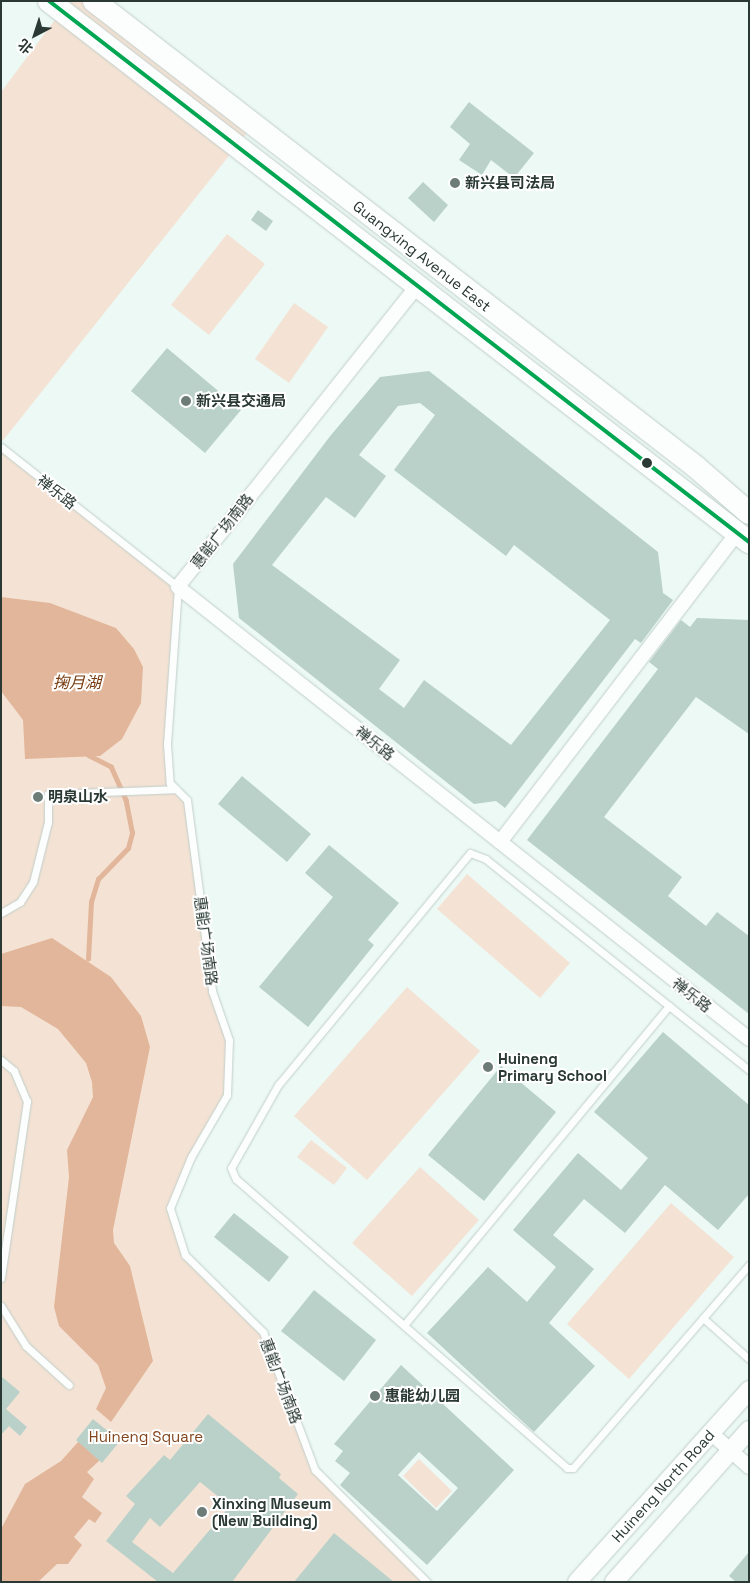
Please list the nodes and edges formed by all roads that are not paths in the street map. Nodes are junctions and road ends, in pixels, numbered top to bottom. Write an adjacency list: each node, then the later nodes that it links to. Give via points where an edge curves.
1 (49, 1): 3 (highway, Guangxing Avenue East)
2 (94, 1): 5 (highway, Guangxing Avenue East, via 688,461)
3 (417, 286): 6 (highway, Guangxing Avenue East); 7 (street, 惠能广场南路)
4 (1, 447): 7 (lane, 禅乐路)
5 (749, 513)
6 (743, 537): 9 (street)
7 (178, 587): 8 (lane, 惠能广场南路, via 167,744 170,783); 9 (street, 禅乐路)
8 (176, 789): 10 (lane, via 48,794 48,822 33,882 20,902); 27 (lane, 惠能广场南路, via 187,800 212,991 229,1040 226,1095 191,1157 170,1208 185,1255 263,1332 315,1470)
9 (500, 842): 12 (street, 禅乐路)
10 (1, 913)
11 (669, 1006): 14 (lane); 19 (lane); 19 (lane, via 486,859 470,853 278,1085 231,1168 236,1179)
12 (749, 1039)
13 (1, 1060): 16 (lane, via 14,1071 27,1100)
14 (749, 1070)
15 (749, 1265): 18 (lane)
16 (1, 1278)
17 (1, 1306): 21 (lane, via 26,1346)
18 (703, 1318): 19 (lane, via 573,1468 567,1468); 20 (lane)
19 (404, 1325)
20 (749, 1359)
21 (69, 1386)
22 (749, 1390): 24 (street, Huineng North Road)
23 (749, 1430): 25 (street, Huineng North Road)
24 (711, 1432): 25 (street); 28 (street, Huineng North Road)
25 (731, 1450): 26 (street); 29 (street, Huineng North Road)
26 (749, 1467)
27 (427, 1582)
28 (577, 1582)
29 (614, 1582)

